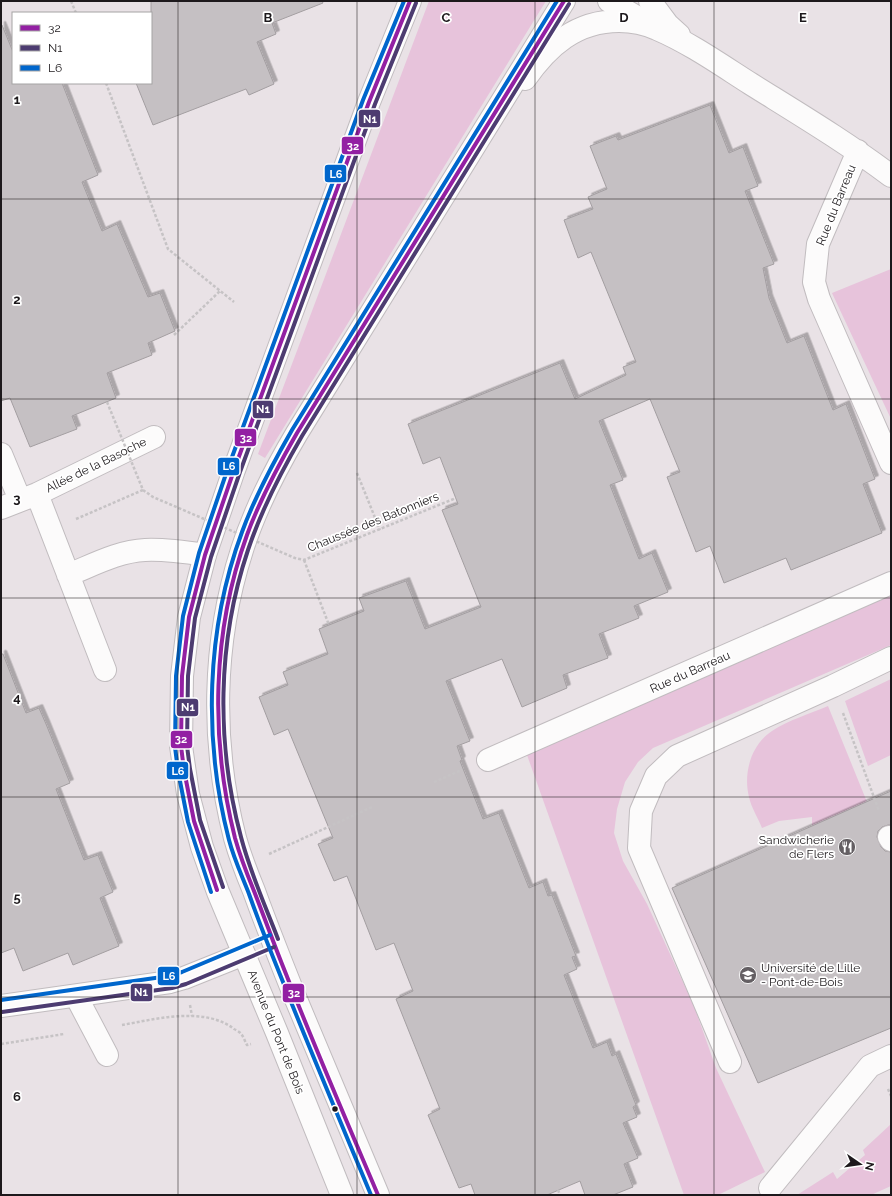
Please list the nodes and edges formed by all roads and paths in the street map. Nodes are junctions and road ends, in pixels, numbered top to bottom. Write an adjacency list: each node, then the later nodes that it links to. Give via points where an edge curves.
1 (71, 1): 6 (path)
2 (410, 1): 26 (main road, Avenue du Pont de Bois, via 369,102)
3 (564, 1): 12 (main road)
4 (609, 1): 7 (main road, Rue du Barreau)
5 (650, 1): 8 (main road, Rue du Barreau, via 668,26)
6 (76, 12)
7 (656, 28): 8 (main road, Rue du Barreau); 12 (main road, Rue du Barreau, via 635,22 601,23 572,33 554,45 537,62)
8 (693, 48): 10 (main road, Rue du Barreau)
9 (106, 84): 13 (path, via 168,248)
10 (858, 151): 11 (main road); 19 (main road, Rue du Barreau, via 818,244 814,282 819,299)
11 (891, 176)
12 (441, 200): 38 (main road, via 277,467 242,549 227,609 219,681 220,755 224,787 235,838)
13 (220, 290): 14 (path); 15 (path)
14 (234, 302)
15 (174, 335)
16 (107, 402): 21 (path, bridge)
17 (154, 437): 23 (main road, Allée de la Basoche)
18 (1, 454): 23 (main road)
19 (891, 463)
20 (357, 473): 25 (path)
21 (144, 490): 24 (path); 27 (path, Chaussée des Batonniers, bridge, via 153,497)
22 (456, 498): 25 (path, Chaussée des Batonniers, bridge)
23 (19, 501): 28 (main road, Allée de la Basoche)
24 (86, 515)
25 (380, 530): 27 (path, Chaussée des Batonniers, bridge)
26 (205, 555): 28 (main road, via 144,550 115,556); 39 (main road, Avenue du Pont de Bois, via 189,616 184,647 181,746 188,794 202,847)
27 (304, 560): 30 (path)
28 (68, 575): 32 (main road, Allée de la Basoche)
29 (891, 583): 34 (main road, Rue du Barreau)
30 (329, 625)
31 (891, 658): 33 (main road)
32 (105, 670)
33 (833, 686): 36 (path); 48 (main road, via 677,756 656,776 641,811 639,848)
34 (488, 760)
35 (372, 807): 37 (path)
36 (890, 838)
37 (267, 856)
38 (272, 941): 39 (main road); 52 (main road)
39 (244, 954): 40 (main road, via 170,982); 51 (main road, Avenue du Pont de Bois)
40 (76, 996): 42 (main road); 46 (main road)
41 (190, 1003): 43 (path)
42 (1, 1006)
43 (192, 1016): 44 (path); 45 (path, via 216,1019 229,1025 242,1034 247,1045)
44 (169, 1018)
45 (257, 1042)
46 (107, 1055)
47 (891, 1056): 50 (main road, via 870,1066)
48 (730, 1062)
49 (558, 1190): 53 (path)
50 (762, 1192)
51 (342, 1195)
52 (378, 1195)
53 (560, 1195)

